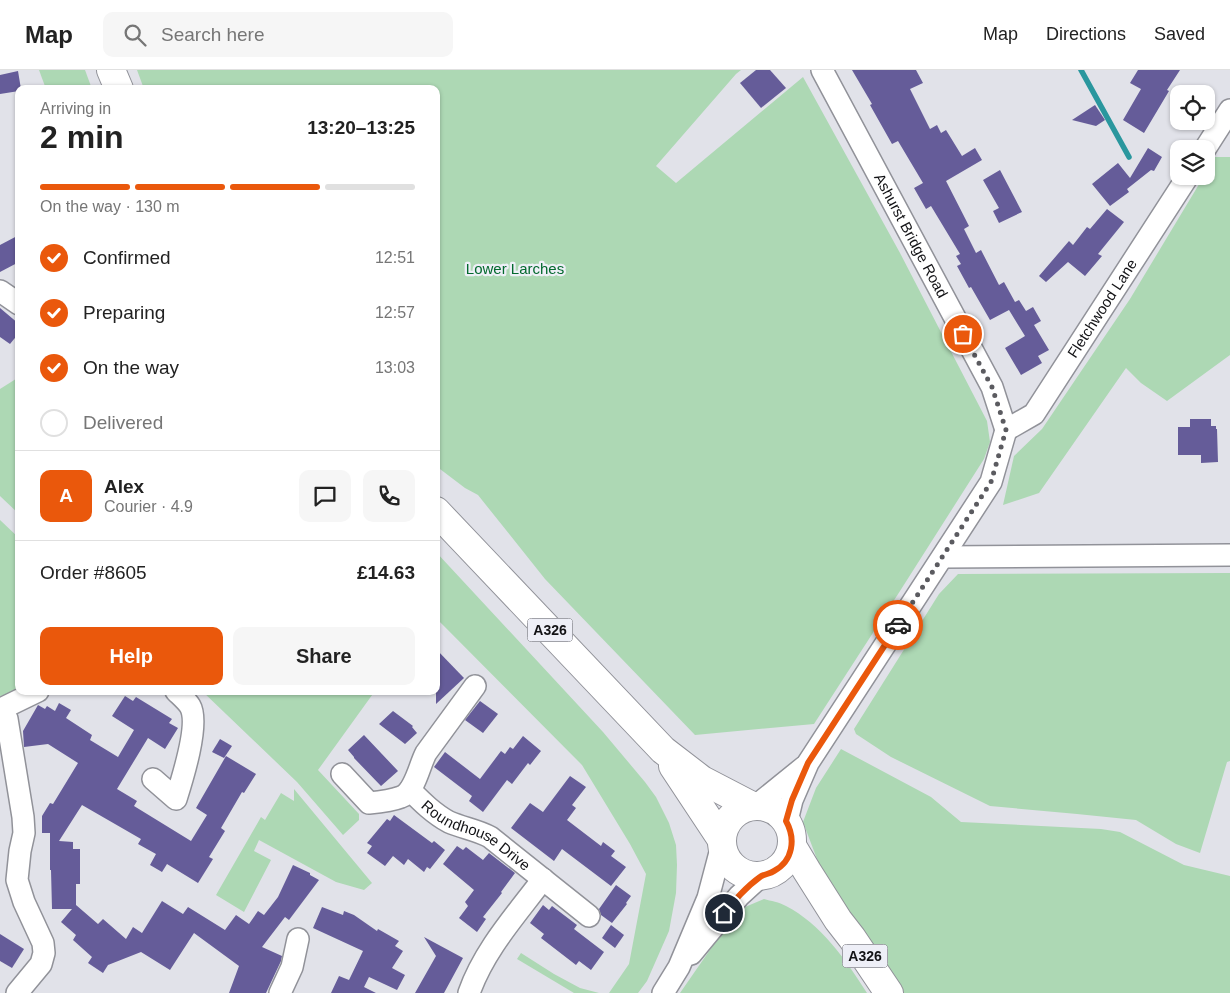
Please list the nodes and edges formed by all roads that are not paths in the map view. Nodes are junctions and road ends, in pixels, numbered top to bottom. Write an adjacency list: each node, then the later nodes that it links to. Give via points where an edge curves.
1 (111, 70): 3 (main road)
2 (822, 70): 9 (street, Ashurst Bridge Road, via 992,387)
3 (117, 85)
4 (1230, 110): 5 (street)
5 (1211, 140)
6 (1182, 185): 9 (street, Fletchwood Lane, via 1034,414)
7 (0, 291): 8 (street)
8 (15, 301)
9 (1006, 430): 12 (street, via 991,482)
10 (440, 515): 17 (main road, A326)
11 (1230, 555): 12 (street)
12 (943, 556): 18 (street)
13 (475, 686): 21 (street, Roundhouse Drive, via 426,753)
14 (30, 695): 16 (street)
15 (180, 695): 20 (street, via 191,707 193,721 189,755 176,799)
16 (0, 709): 27 (street, via 7,719 24,832 17,880)
17 (663, 750): 22 (main road, A326, via 702,780); 24 (main road, A326)
18 (808, 763): 22 (street); 23 (street, via 792,800)
19 (342, 774): 21 (street, Roundhouse Drive, via 369,803 400,797)
20 (153, 779)
21 (410, 790): 26 (street, Roundhouse Drive, via 438,815 490,837)
22 (754, 805): 23 (main road, via 769,807 779,813); 24 (main road, via 731,817)
23 (789, 833): 25 (main road, via 790,853 781,866); 29 (main road, A326, via 807,872)
24 (722, 842): 25 (main road, via 729,862 736,868 752,875); 31 (street, via 708,898)
25 (765, 875): 29 (main road, A326, via 794,887); 31 (street, via 739,896)
26 (543, 879): 28 (street, Roundhouse Drive); 34 (street, Roundhouse Drive, via 487,955)
27 (10, 891): 32 (street, via 31,919 43,943 41,964)
28 (589, 916)
29 (838, 920): 36 (main road, A326)
30 (298, 939): 33 (street, via 292,967)
31 (679, 967): 35 (street)
32 (20, 990)
33 (280, 993)
34 (469, 993)
35 (663, 993)
36 (889, 993)

